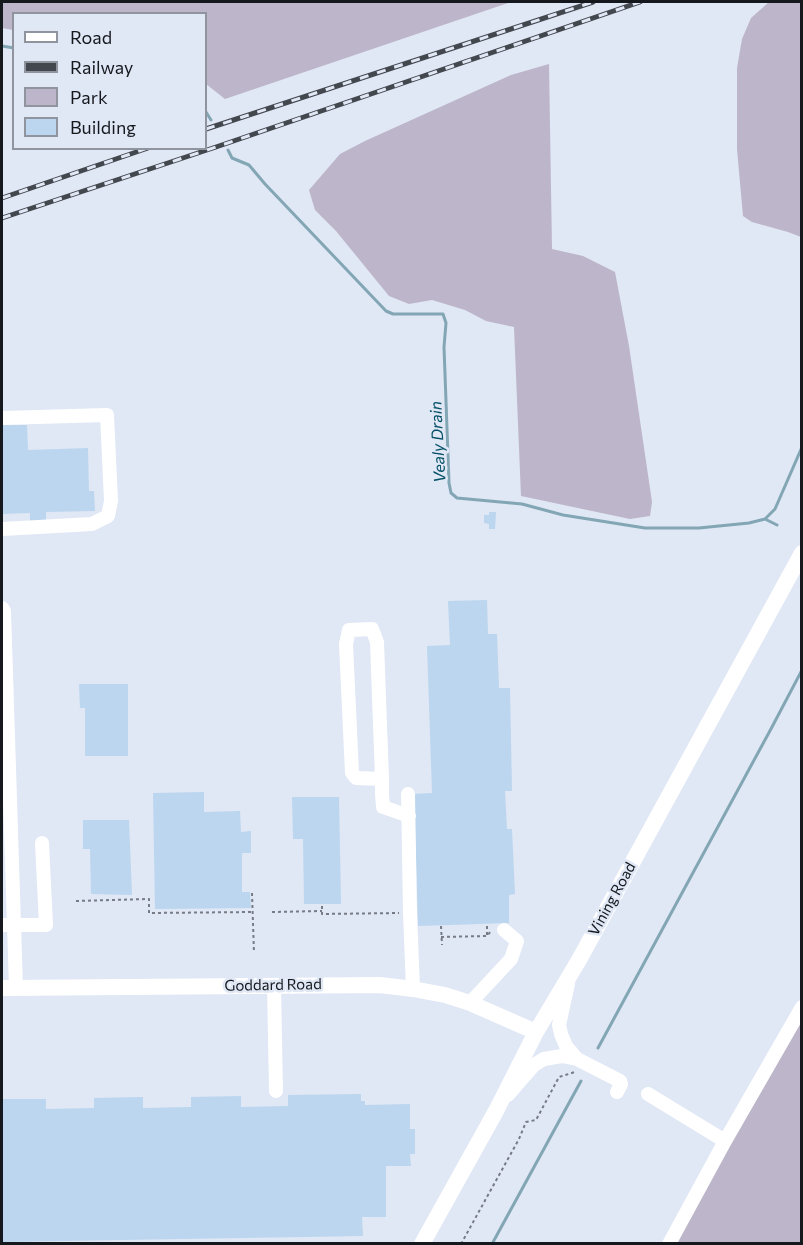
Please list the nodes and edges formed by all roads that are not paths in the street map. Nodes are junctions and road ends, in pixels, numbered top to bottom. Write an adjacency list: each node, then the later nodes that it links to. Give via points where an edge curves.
1 (2, 418): 2 (street, via 107,415 111,501 108,516 92,524)
2 (2, 529)
3 (801, 553): 11 (main road, Vining Road)
4 (2, 608): 9 (street)
5 (382, 779): 5 (street, via 377,642 372,629 349,630 346,644 352,773 356,778); 7 (street, via 383,807)
6 (408, 794): 7 (street)
7 (408, 816): 14 (street)
8 (42, 843): 9 (street, via 46,924)
9 (8, 925): 13 (street)
10 (498, 931): 15 (street, via 517,941 511,959)
11 (571, 974): 17 (main road, Vining Road); 18 (street, via 559,1025)
12 (274, 985): 13 (main road, Goddard Road); 14 (main road, Goddard Road, via 380,985); 19 (street)
13 (9, 988)
14 (413, 989): 15 (main road, Goddard Road)
15 (470, 1003): 17 (main road, Goddard Road)
16 (801, 1007): 23 (street)
17 (536, 1032): 22 (main road, Vining Road)
18 (576, 1066): 20 (street, via 620,1081); 22 (street, via 562,1056 539,1061)
19 (276, 1091)
20 (617, 1092)
21 (648, 1094): 23 (street)
22 (496, 1111): 24 (main road, Vining Road)
23 (725, 1141): 25 (street)
24 (422, 1244)
25 (669, 1244)

